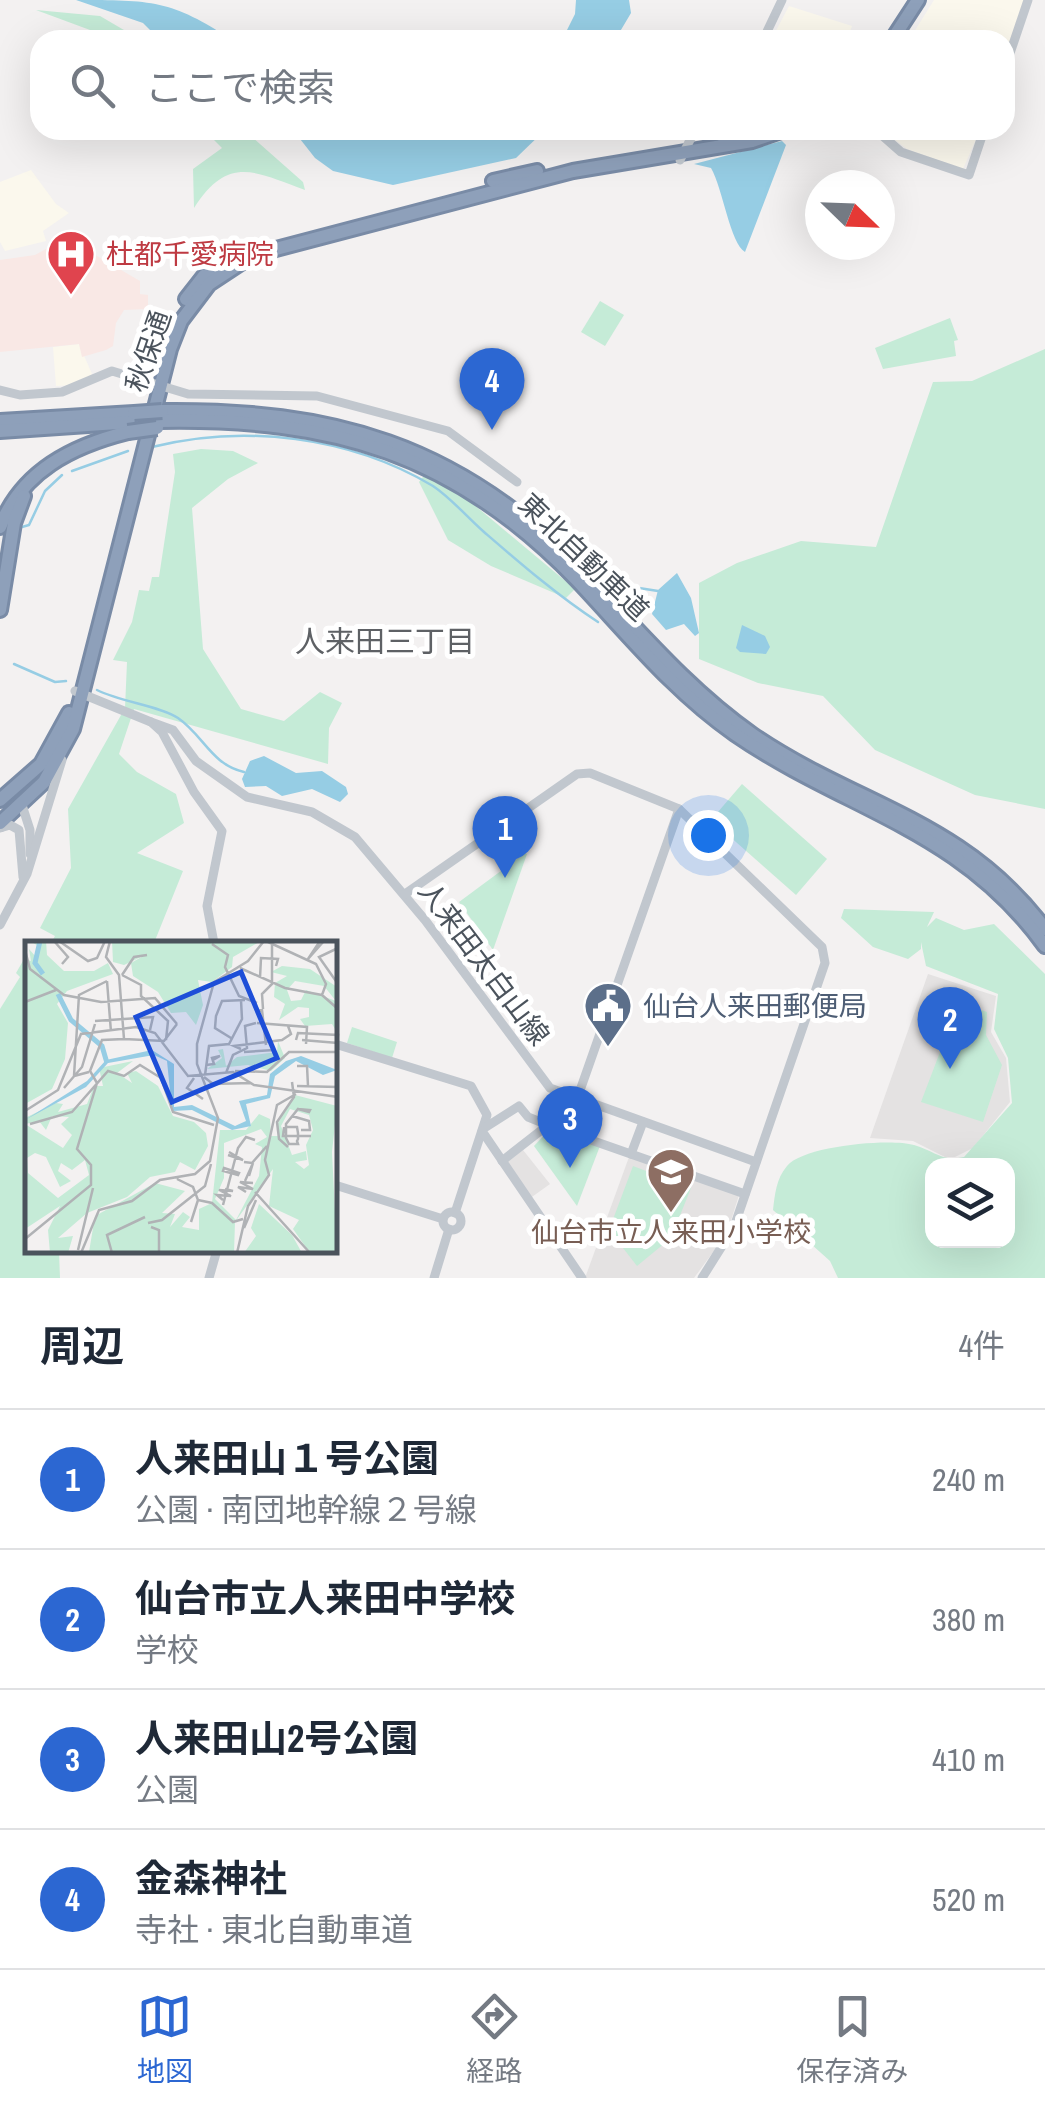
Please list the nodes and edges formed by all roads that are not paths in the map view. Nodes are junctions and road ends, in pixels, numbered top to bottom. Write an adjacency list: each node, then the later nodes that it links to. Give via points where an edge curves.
1 (782, 0): 5 (street)
2 (918, 0): 6 (highway)
3 (927, 0): 7 (highway)
4 (1028, 0): 8 (street)
5 (768, 30)
6 (898, 30)
7 (908, 30)
8 (1015, 38)
9 (755, 140): 12 (highway, 秋保通)
10 (887, 140): 11 (street, via 901,152 969,176)
11 (981, 140)
12 (688, 143): 15 (highway, 秋保通, via 516,175 243,251 204,276 181,306)
13 (155, 334): 14 (street)
14 (132, 377): 15 (street); 16 (street, via 112,371 62,392)
15 (157, 386): 21 (street, via 225,398 302,394 448,431); 24 (highway, 秋保通)
16 (0, 390)
17 (160, 420): 18 (highway, bridge); 18 (highway, 東北自動車道, bridge); 37 (highway, 東北自動車道, via 229,411 318,421 401,444 454,469 558,546 732,720 783,754 946,837 1001,880); 39 (highway, 東北自動車道, via 261,423 344,436 398,453 495,506 705,711 778,762 941,845 995,887)
18 (132, 422): 19 (highway, 東北自動車道); 19 (highway, 東北自動車道, via 95,415); 20 (highway)
19 (3, 423)
20 (56, 460): 22 (highway, via 24,486); 23 (highway, via 19,507)
21 (517, 482)
22 (0, 527)
23 (0, 610)
24 (84, 694): 25 (highway, 秋保通); 26 (street, 人来田太白山線); 27 (highway, 秋保通)
25 (70, 713): 28 (highway, via 42,764); 29 (highway, 秋保通)
26 (151, 722): 34 (street, 人来田太白山線, via 173,730 196,761 246,797 312,812 355,837); 38 (street, via 222,831 206,906)
27 (70, 739): 29 (highway, 秋保通, via 52,772); 35 (street)
28 (0, 800)
29 (22, 801): 31 (highway, 秋保通); 32 (highway, 秋保通); 33 (street, via 31,837)
30 (678, 809): 34 (street, via 582,772); 42 (street); 48 (street, via 826,956)
31 (0, 813)
32 (0, 825): 33 (street, via 21,834)
33 (22, 884): 35 (street)
34 (405, 894): 41 (street, 人来田太白山線)
35 (18, 896): 36 (street)
36 (0, 926)
37 (1045, 929)
38 (214, 941)
39 (1045, 946)
40 (338, 1045): 45 (street, via 472,1086 487,1115)
41 (561, 1094): 42 (street, 人来田太白山線); 44 (street)
42 (577, 1099): 43 (street, 人来田太白山線)
43 (642, 1122): 46 (street); 48 (street, 人来田太白山線)
44 (548, 1125): 45 (street, via 519,1106); 46 (street); 47 (street)
45 (484, 1129): 47 (street); 51 (street)
46 (631, 1154): 50 (street)
47 (502, 1161): 57 (street)
48 (756, 1162): 50 (street)
49 (338, 1186): 52 (street)
50 (746, 1194): 58 (street)
51 (455, 1212): 52 (street); 53 (street, via 460,1224)
52 (443, 1219): 53 (street)
53 (449, 1229): 56 (street)
54 (217, 1253): 55 (street)
55 (209, 1278)
56 (434, 1278)
57 (582, 1278)
58 (702, 1278)

